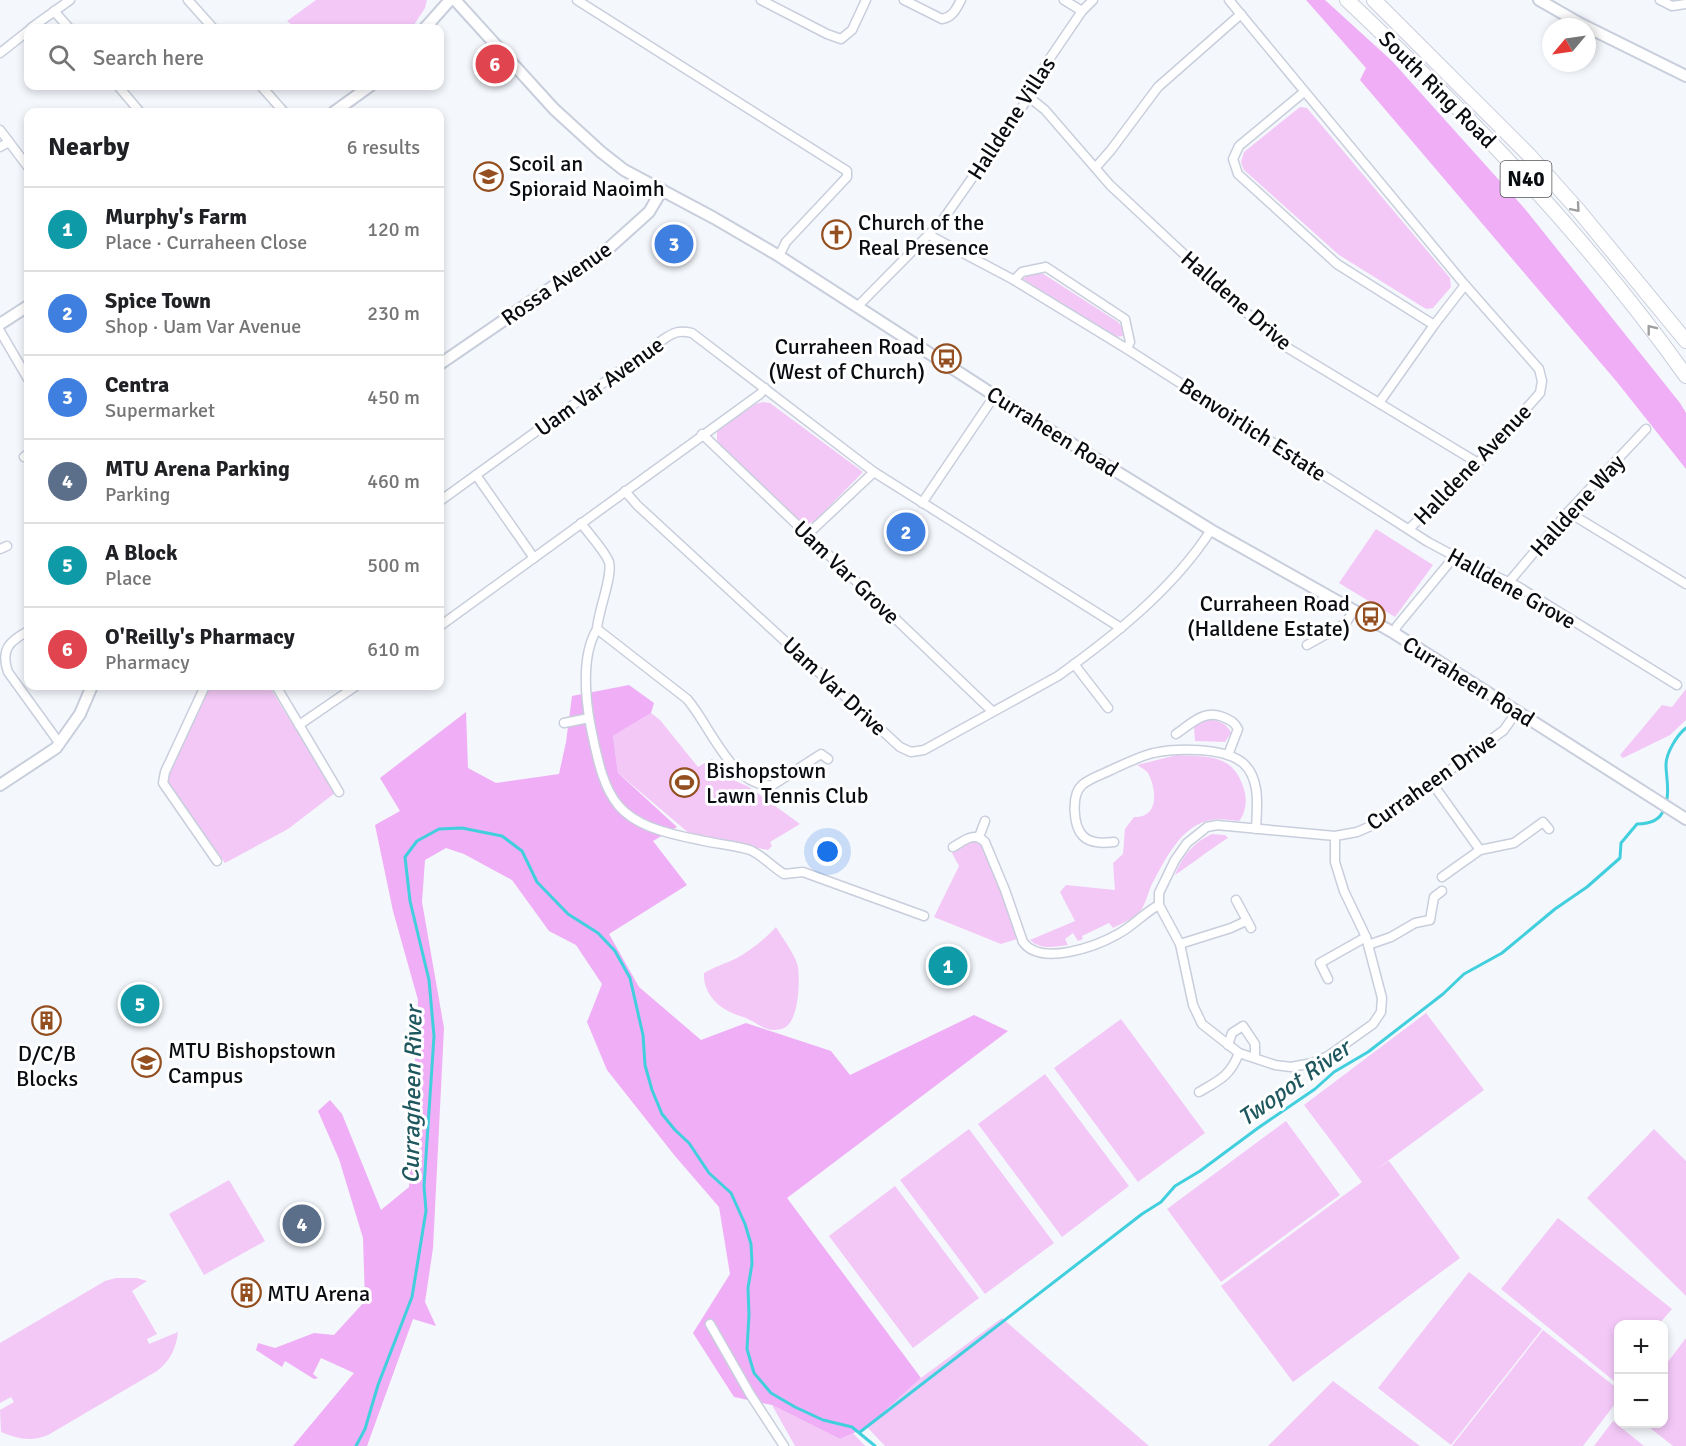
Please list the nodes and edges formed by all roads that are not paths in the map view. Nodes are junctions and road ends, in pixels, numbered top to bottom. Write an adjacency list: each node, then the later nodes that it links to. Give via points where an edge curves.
1 (70, 0): 17 (street)
2 (188, 0): 22 (street)
3 (453, 0): 23 (street); 40 (street, Curraheen Road, via 554,109 614,162)
4 (577, 0): 42 (street, via 848,171 847,177 786,242)
5 (761, 0): 6 (street, via 841,39 852,30)
6 (866, 0)
7 (904, 0): 8 (street, via 942,19 954,14)
8 (962, 0)
9 (1064, 0): 18 (street)
10 (1093, 0): 18 (street, Halldene Villas)
11 (1229, 0): 19 (street, Halldene Avenue)
12 (1347, 0): 54 (highway, South Ring Road / N40, one-way to 12, via 1608,275 1515,168)
13 (1374, 0): 50 (highway, South Ring Road / N40, one-way to 50, via 1529,155)
14 (1539, 0): 26 (street)
15 (1660, 0): 16 (street, via 1672,6)
16 (1686, 4)
17 (54, 11): 20 (street); 21 (street)
18 (1082, 11): 31 (street, Halldene Villas)
19 (1241, 14): 30 (street, Halldene Avenue); 39 (street, via 1158,87)
20 (38, 24)
21 (65, 24)
22 (209, 24)
23 (429, 24)
24 (24, 34): 25 (street)
25 (0, 52)
26 (1686, 76)
27 (121, 90): 32 (street)
28 (265, 90): 33 (street)
29 (364, 90): 34 (street)
30 (1304, 92): 44 (street, Halldene Avenue); 48 (street, via 1239,146 1233,159 1238,174 1337,264)
31 (1029, 97): 39 (street, Halldene Drive); 41 (street, Halldene Villas)
32 (136, 108)
33 (280, 108)
34 (340, 108)
35 (0, 130): 36 (street)
36 (9, 142): 37 (street); 38 (street)
37 (0, 147)
38 (24, 162)
39 (1096, 167): 57 (street, Halldene Drive, via 1110,185 1278,342)
40 (662, 190): 42 (street, Curraheen Road); 52 (street, Rossa Avenue, via 650,212 609,248)
41 (929, 235): 43 (street, Benvoirlich Estate); 45 (street, Halldene Villas)
42 (778, 256): 45 (street, Curraheen Road)
43 (1014, 280): 51 (street, Benvoirlich Estate); 51 (street, via 1022,272 1046,267 1125,319 1130,342)
44 (1465, 285): 48 (street); 60 (street, Halldene Avenue, via 1539,369 1542,381 1540,393)
45 (857, 307): 56 (street, Curraheen Road)
46 (24, 309): 47 (street)
47 (0, 324)
48 (1434, 326): 57 (street)
49 (0, 331): 53 (street)
50 (1686, 341)
51 (1127, 349): 66 (street, Benvoirlich Estate)
52 (444, 361)
53 (24, 372)
54 (1686, 376)
55 (765, 388): 59 (street); 61 (street, Uam Var Avenue); 62 (street, Uam Var Avenue, via 692,333 673,333)
56 (995, 395): 65 (street); 70 (street, Curraheen Road)
57 (1379, 403): 60 (street, Halldene Drive)
58 (1646, 429): 67 (street, Halldene Way)
59 (702, 435): 63 (street); 71 (street, Uam Var Grove)
60 (1478, 463): 69 (street, Halldene Avenue)
61 (874, 472): 65 (street, Uam Var Avenue); 71 (street)
62 (476, 475): 64 (street, Uam Var Avenue); 73 (street)
63 (625, 491): 68 (street); 93 (street, Uam Var Drive, via 900,747 911,752 924,750)
64 (444, 498)
65 (922, 503): 78 (street, Uam Var Avenue)
66 (1378, 509): 69 (street, Halldene Grove)
67 (1568, 512): 74 (street, Halldene Way); 75 (street)
68 (580, 523): 73 (street); 79 (street, via 609,561)
69 (1410, 528): 72 (street, Halldene Grove)
70 (1211, 530): 76 (street, Curraheen Road); 78 (street, Uam Var Drive, via 1150,604)
71 (808, 534): 93 (street, Uam Var Grove)
72 (1454, 556): 74 (street, Halldene Grove); 81 (street)
73 (534, 558): 77 (street)
74 (1509, 582): 87 (street, Halldene Grove)
75 (1686, 585)
76 (1353, 611): 81 (street, Curraheen Road); 82 (street, via 1346,623)
77 (444, 623)
78 (1121, 627): 84 (street, Uam Var Drive)
79 (597, 629): 95 (street, via 591,639 586,676); 101 (street, via 687,699 735,770 745,777 773,785 822,754)
80 (24, 633): 83 (street)
81 (1394, 633): 94 (street, Curraheen Road)
82 (1307, 645)
83 (3, 647): 85 (street)
84 (1074, 664): 92 (street); 93 (street, Uam Var Drive)
85 (8, 672): 86 (street); 99 (street)
86 (0, 678)
87 (1677, 686)
88 (90, 690): 99 (street)
89 (203, 690): 114 (street, via 163,783)
90 (278, 690): 97 (street)
91 (350, 690): 97 (street)
92 (1108, 708)
93 (992, 711)
94 (1517, 711): 102 (street, Curraheen Drive, via 1504,730); 105 (street, Curraheen Road)
95 (589, 718): 96 (street); 119 (street, via 610,796 622,811 645,826 675,836 752,850 784,874 803,872)
96 (564, 723)
97 (299, 725): 104 (street)
98 (1176, 734): 100 (street, via 1205,715 1224,717 1238,729)
99 (60, 744): 103 (street)
100 (1228, 755): 107 (street, via 1244,764 1253,778); 111 (street, via 1208,751 1154,753 1083,784 1074,804 1081,834 1097,842)
101 (828, 759)
102 (1432, 783): 109 (street, Curraheen Drive, via 1380,822); 113 (street)
103 (0, 785)
104 (339, 792)
105 (1686, 819)
106 (985, 821): 110 (street)
107 (1256, 829): 109 (street, Curraheen Drive); 118 (street, Curraheen Drive, via 1216,825 1195,835 1175,860 1159,893)
108 (1548, 829): 113 (street, via 1542,822 1514,843)
109 (1335, 836): 120 (street, Curraheen Drive, via 1335,862)
110 (979, 837): 112 (street, via 969,837); 118 (street, via 996,864 1023,942 1035,951 1059,953 1096,945)
111 (1114, 842)
112 (953, 847)
113 (1480, 850): 115 (street)
114 (217, 861)
115 (1442, 877)
116 (1442, 891): 120 (street, via 1434,897 1430,920)
117 (1236, 900): 121 (street, via 1249,924)
118 (1160, 905): 121 (street, Curraheen Drive)
119 (924, 916)
120 (1367, 941): 122 (street, via 1320,963); 125 (street, Curraheen Drive, via 1382,998 1381,1012 1373,1024 1312,1064 1275,1065)
121 (1179, 944): 123 (street, Curraheen Drive, via 1193,1005 1202,1024)
122 (1328, 979)
123 (1228, 1045): 124 (street, Curraheen Drive); 125 (street, via 1232,1033 1243,1026 1255,1044)
124 (1239, 1053): 125 (street, Curraheen Drive); 126 (street, via 1226,1077)
125 (1255, 1057)
126 (1199, 1092)
127 (710, 1324): 128 (street)
128 (784, 1446)

